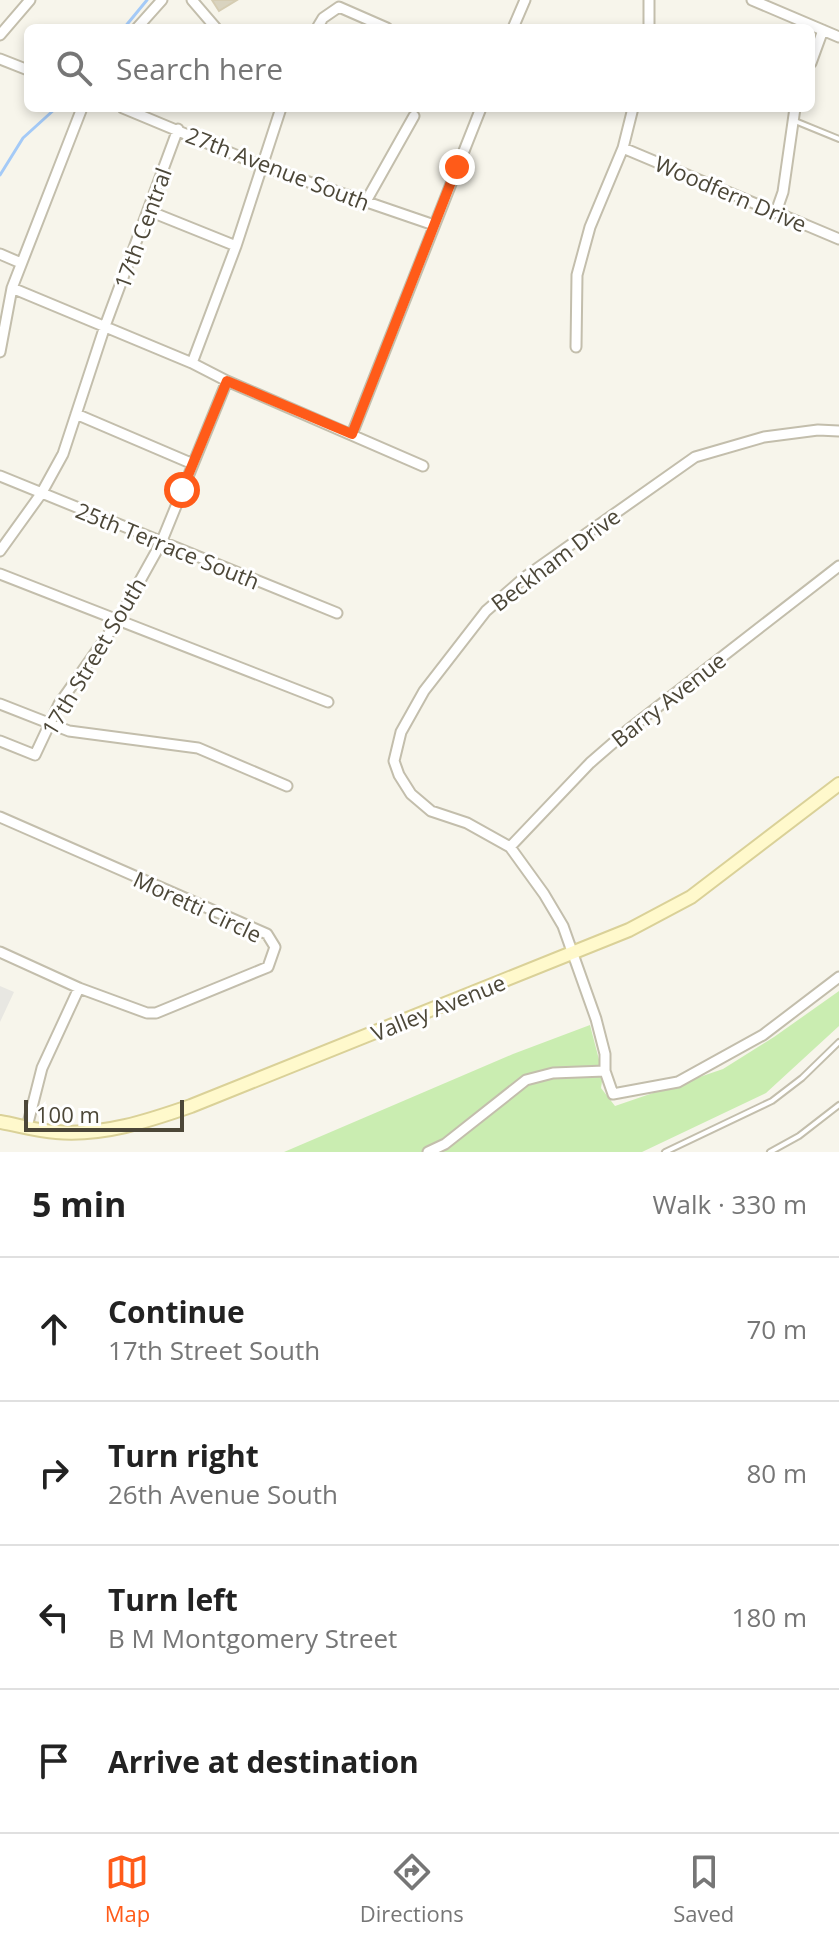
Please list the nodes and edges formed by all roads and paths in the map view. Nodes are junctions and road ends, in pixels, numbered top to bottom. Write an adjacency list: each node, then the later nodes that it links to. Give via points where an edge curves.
1 (30, 0): 18 (street)
2 (162, 0): 9 (street)
3 (192, 0): 10 (street)
4 (348, 0): 8 (street)
5 (525, 0): 13 (street)
6 (649, 0): 14 (street)
7 (752, 0): 15 (street)
8 (339, 7): 11 (street); 12 (street)
9 (141, 24)
10 (213, 24)
11 (319, 24)
12 (378, 24)
13 (515, 24)
14 (649, 24)
15 (809, 24)
16 (815, 27): 17 (street)
17 (823, 30): 19 (street); 20 (street)
18 (0, 35)
19 (839, 37)
20 (815, 52)
21 (0, 59): 22 (street)
22 (24, 68)
23 (80, 112): 42 (street)
24 (133, 112): 31 (street, 27th Avenue South)
25 (280, 112): 34 (street)
26 (479, 112): 38 (street)
27 (632, 112): 33 (street)
28 (794, 112): 30 (street)
29 (414, 116): 35 (street)
30 (793, 120): 32 (lane); 37 (street)
31 (178, 129): 34 (street, 27th Avenue South); 36 (street, 17th Central)
32 (839, 139)
33 (623, 148): 37 (street, Woodfern Drive); 45 (street, via 590,227 577,275)
34 (262, 166): 35 (street, 27th Avenue South); 40 (street)
35 (365, 203): 38 (street, 27th Avenue South)
36 (149, 211): 40 (street); 44 (street, 17th Central)
37 (776, 212): 39 (street, Woodfern Drive)
38 (434, 225): 51 (street)
39 (839, 239)
40 (236, 246): 47 (street)
41 (0, 254): 42 (street)
42 (21, 263): 43 (street)
43 (12, 288): 44 (street); 46 (street)
44 (105, 326): 47 (street); 49 (street, 17th Central)
45 (576, 347)
46 (0, 352)
47 (192, 363): 48 (street)
48 (227, 381): 51 (street); 52 (street, 17th Street South)
49 (76, 414): 52 (street); 55 (street, 17th Central, via 63,454)
50 (839, 431): 69 (street, Beckham Drive, via 764,437 695,457 525,577 486,611 424,691 401,732 394,761 411,794 431,811 467,823)
51 (352, 434): 53 (street)
52 (193, 464): 56 (street, 17th Street South)
53 (423, 466)
54 (0, 476): 55 (street, 25th Terrace South)
55 (41, 494): 56 (street, 25th Terrace South); 57 (street, 17th Central)
56 (161, 543): 60 (street, 25th Terrace South); 61 (street, 17th Street South)
57 (0, 551)
58 (839, 566): 69 (street, Barry Avenue, via 628,730)
59 (0, 574): 61 (street)
60 (337, 613)
61 (117, 622): 62 (street); 64 (street, 17th Street South)
62 (328, 702)
63 (0, 704): 64 (street)
64 (48, 724): 65 (street, 17th Street South, via 35,755); 67 (street, via 198,748)
65 (0, 741)
66 (839, 784): 71 (main road, Valley Avenue, via 691,897)
67 (287, 786)
68 (0, 817): 73 (street, Moretti Circle, via 267,934 275,947 268,967 156,1013)
69 (510, 847): 71 (street, Beckham Drive, via 563,926)
70 (0, 952): 73 (street, Moretti Circle)
71 (571, 953): 75 (street, Beckham Drive, via 596,1019); 78 (main road, Valley Avenue, via 135,1125 82,1132)
72 (839, 977): 75 (street, via 763,1035 678,1082 613,1094)
73 (79, 988): 78 (street, via 42,1068)
74 (839, 1042): 80 (lane, via 772,1101)
75 (605, 1071): 79 (street, via 526,1080)
76 (839, 1105): 81 (lane)
77 (0, 1122): 78 (main road, Valley Avenue)
78 (27, 1127)
79 (428, 1152)
80 (665, 1152)
81 (770, 1152)

